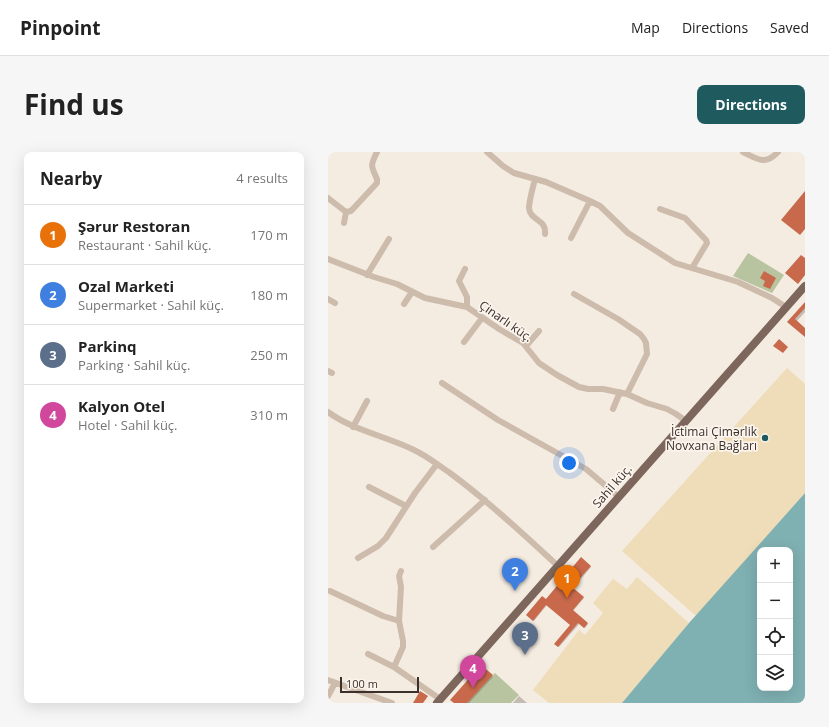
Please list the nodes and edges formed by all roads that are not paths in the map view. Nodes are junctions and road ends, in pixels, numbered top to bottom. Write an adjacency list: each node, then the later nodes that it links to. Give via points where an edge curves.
1 (377, 152): 9 (street, via 372,171 377,183 351,211)
2 (487, 152): 5 (street, via 514,173)
3 (743, 152): 4 (street, via 767,160)
4 (778, 152)
5 (535, 179): 7 (street); 11 (street, via 529,208 546,228)
6 (328, 198): 9 (street)
7 (590, 201): 12 (street); 15 (street, via 600,206 639,240 676,263)
8 (660, 210): 15 (street, via 684,218 706,240 707,243)
9 (346, 212): 10 (street)
10 (344, 223)
11 (545, 234)
12 (571, 238)
13 (389, 239): 17 (street)
14 (328, 259): 17 (street, Çinarlı küç.)
15 (692, 268): 25 (street, via 738,282)
16 (465, 269): 24 (street, via 459,281 467,297)
17 (367, 275): 19 (street, Çinarlı küç.)
18 (805, 286): 25 (main road, Sahil küç.)
19 (412, 292): 23 (street); 24 (street, Çinarlı küç., via 434,301)
20 (574, 294): 32 (street, via 618,319 644,339 646,354)
21 (328, 299): 22 (street)
22 (335, 303)
23 (404, 304)
24 (467, 307): 26 (street, Çinarlı küç.)
25 (786, 307): 36 (main road, Sahil küç.)
26 (482, 318): 28 (street); 29 (street, Çinarlı küç.)
27 (539, 331): 29 (street)
28 (464, 342)
29 (526, 346): 31 (street, Çinarlı küç., via 539,363 579,387)
30 (442, 384): 40 (street, via 498,420 586,469)
31 (620, 392): 32 (street, Çinarlı küç.); 34 (street)
32 (627, 394): 36 (street, Çinarlı küç., via 667,409)
33 (367, 401): 37 (street)
34 (613, 409)
35 (328, 412): 37 (street)
36 (686, 421): 40 (main road, Sahil küç.)
37 (353, 427): 38 (street, via 414,450)
38 (436, 464): 41 (street); 42 (street)
39 (369, 487): 42 (street)
40 (619, 497): 45 (main road, Sahil küç.)
41 (485, 500): 43 (street); 45 (street)
42 (406, 506): 44 (street, via 386,538)
43 (433, 547)
44 (358, 558)
45 (558, 566): 54 (main road, Sahil küç.)
46 (400, 571): 48 (street)
47 (330, 591): 48 (street)
48 (399, 621): 50 (street, via 404,641)
49 (368, 654): 50 (street)
50 (394, 667): 54 (street)
51 (328, 680): 52 (street)
52 (335, 683): 53 (street); 55 (street)
53 (328, 696)
54 (439, 701)
55 (392, 703)

